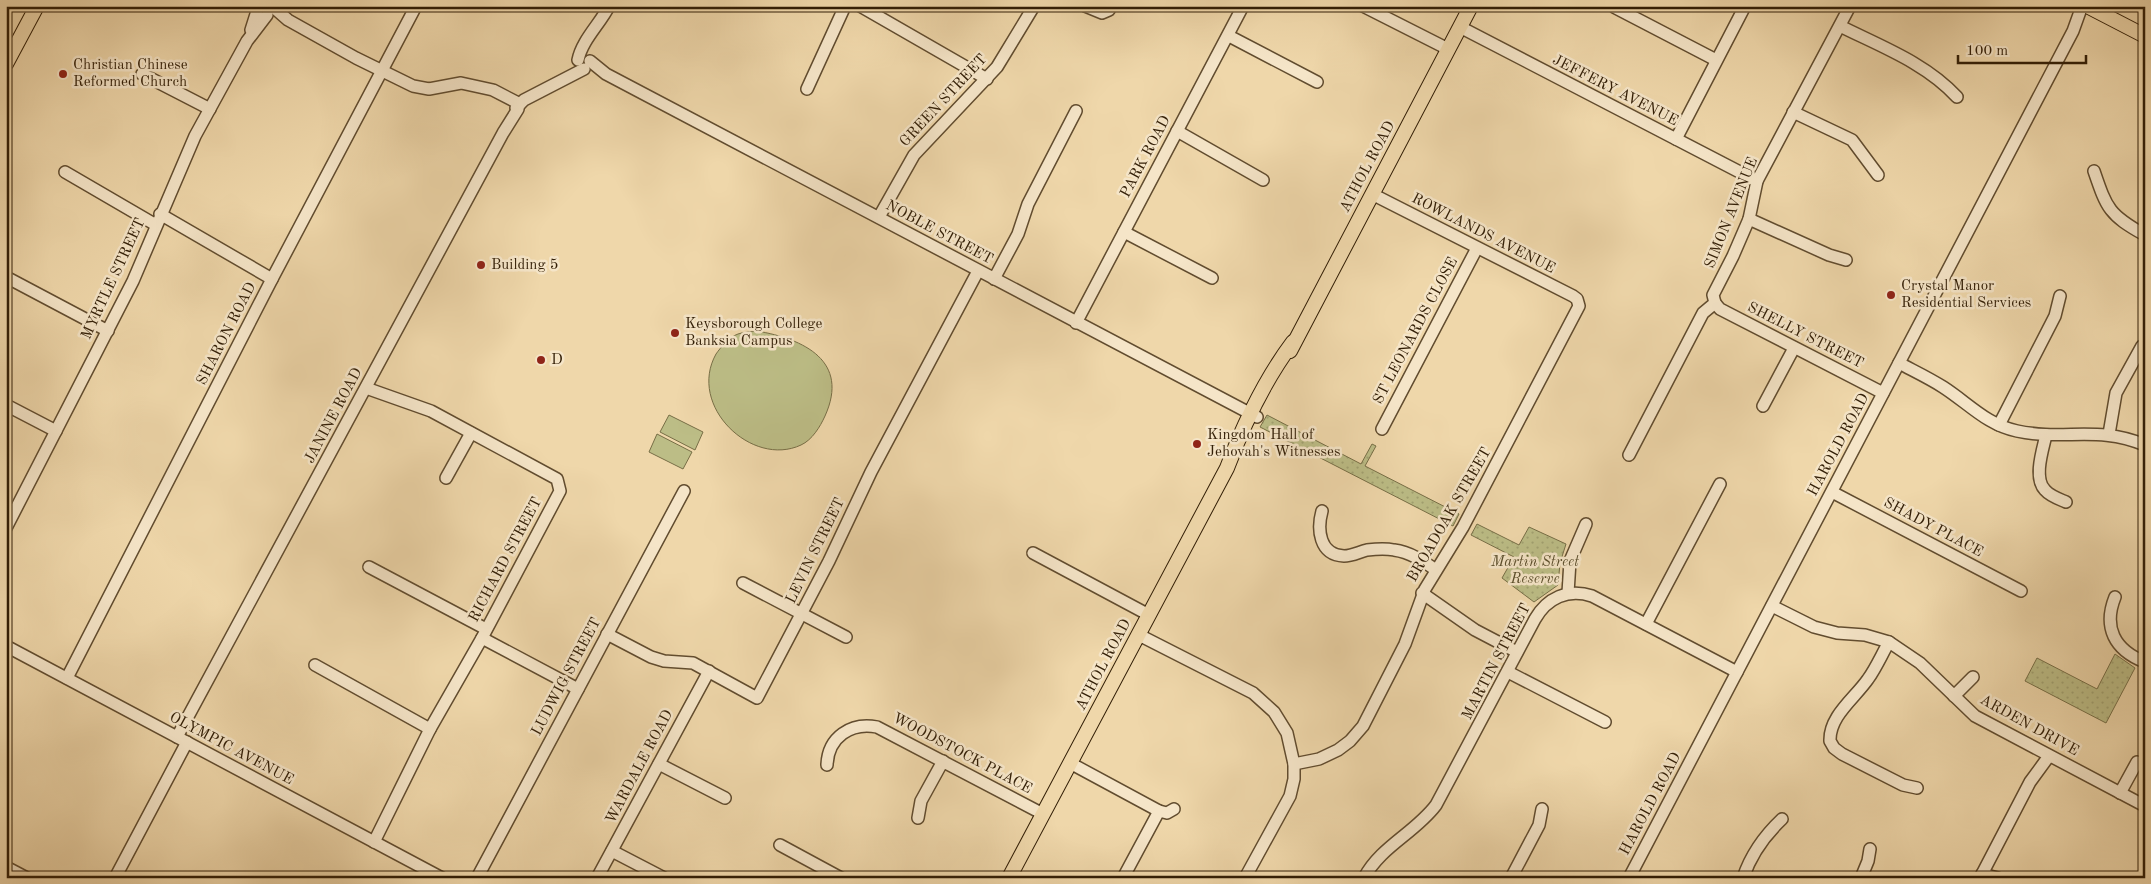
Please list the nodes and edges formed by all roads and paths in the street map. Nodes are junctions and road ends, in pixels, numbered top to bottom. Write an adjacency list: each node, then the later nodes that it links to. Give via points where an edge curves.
1 (37, 6): 24 (main road)
2 (416, 6): 25 (street, SHARON ROAD)
3 (609, 6): 23 (street)
4 (845, 6): 29 (street)
5 (860, 6): 27 (street)
6 (1034, 6): 27 (street, GREEN STREET, via 1007,53)
7 (1086, 6): 8 (street, via 1102,13)
8 (1111, 6)
9 (1243, 6): 19 (street, PARK ROAD)
10 (1363, 6): 21 (street)
11 (1471, 6): 18 (main road, ATHOL ROAD)
12 (1744, 6): 22 (street)
13 (1850, 6): 17 (street, SIMON AVENUE)
14 (1614, 7): 22 (street)
15 (2086, 7): 20 (main road); 63 (street, HAROLD ROAD)
16 (263, 10): 25 (street); 32 (street, MYRTLE STREET)
17 (1840, 26): 30 (street, via 1924,70 1947,86); 34 (street, SIMON AVENUE)
18 (1460, 27): 21 (main road, ATHOL ROAD); 36 (street, JEFFERY AVENUE)
19 (1229, 36): 28 (street); 35 (street, PARK ROAD)
20 (2145, 36)
21 (1448, 49): 42 (main road, ATHOL ROAD)
22 (1716, 60): 36 (street)
23 (584, 63): 31 (street); 44 (street, NOBLE STREET)
24 (6, 64)
25 (382, 70): 31 (street, via 421,88 435,89 461,83 493,90); 54 (street, SHARON ROAD)
26 (142, 74): 32 (street)
27 (987, 79): 44 (street, GREEN STREET, via 914,155)
28 (1317, 82)
29 (807, 89)
30 (1956, 97)
31 (516, 105): 64 (street, JANINE ROAD)
32 (210, 109): 43 (street, MYRTLE STREET)
33 (1076, 111): 55 (street, via 1028,204 1018,234)
34 (1793, 112): 39 (street, via 1852,140); 41 (street, SIMON AVENUE)
35 (1177, 131): 40 (street); 47 (street, PARK ROAD)
36 (1676, 139): 41 (street, JEFFERY AVENUE)
37 (2094, 171): 48 (street, via 2105,203 2124,223)
38 (65, 172): 46 (street)
39 (1878, 176)
40 (1263, 180)
41 (1757, 181): 45 (street, SIMON AVENUE)
42 (1372, 194): 49 (street, ROWLANDS AVENUE); 68 (main road, ATHOL ROAD, via 1293,342 1281,373)
43 (160, 214): 46 (street, MYRTLE STREET); 54 (street)
44 (878, 217): 51 (street, NOBLE STREET)
45 (1749, 219): 50 (street); 58 (street, SIMON AVENUE, via 1714,296)
46 (156, 225): 60 (street, MYRTLE STREET)
47 (1124, 232): 53 (street); 59 (street, PARK ROAD)
48 (2145, 234)
49 (1477, 248): 57 (street, ROWLANDS AVENUE, via 1573,296); 70 (street, ST LEONARDS CLOSE)
50 (1846, 260)
51 (978, 271): 55 (street, NOBLE STREET); 94 (street, LEVIN STREET, via 871,472)
52 (6, 277): 60 (street)
53 (1212, 278)
54 (272, 279): 110 (street, SHARON ROAD)
55 (994, 280): 59 (street, NOBLE STREET)
56 (2060, 296): 69 (street, via 2055,316)
57 (1578, 302): 87 (street, BROADOAK STREET, via 1578,311 1468,518)
58 (1714, 303): 62 (street, SHELLY STREET); 76 (street, SIMON AVENUE, via 1703,313)
59 (1076, 323): 68 (street, NOBLE STREET)
60 (108, 331): 71 (street, MYRTLE STREET)
61 (2142, 346): 73 (street, via 2116,393)
62 (1794, 348): 65 (street, SHELLY STREET); 67 (street)
63 (1899, 363): 65 (street, HAROLD ROAD); 69 (street, via 1943,387)
64 (366, 388): 72 (street, RICHARD STREET, via 431,411); 115 (street, JANINE ROAD)
65 (1883, 394): 80 (street, HAROLD ROAD)
66 (6, 405): 71 (street)
67 (1763, 406)
68 (1254, 416): 95 (main road, ATHOL ROAD, via 1243,445 1227,468)
69 (1998, 425): 74 (street)
70 (1382, 429)
71 (56, 431): 84 (street, MYRTLE STREET)
72 (471, 434): 77 (street); 97 (street, RICHARD STREET, via 557,480 560,491)
73 (2109, 434): 74 (street); 75 (street)
74 (2046, 435): 81 (street, via 2040,469 2041,484 2045,491)
75 (2145, 445)
76 (1628, 454)
77 (446, 478)
78 (1720, 484): 96 (street)
79 (684, 491): 98 (street, LUDWIG STREET)
80 (1832, 492): 89 (street, SHADY PLACE); 93 (street, HAROLD ROAD)
81 (2066, 502)
82 (1322, 511): 87 (street, via 1319,524 1321,539 1334,553 1344,556 1376,549 1394,550 1410,554)
83 (1586, 524): 91 (street, via 1570,561)
84 (6, 528)
85 (1033, 553): 95 (street)
86 (369, 567): 97 (street)
87 (1436, 570): 90 (street, BROADOAK STREET)
88 (743, 583): 94 (street)
89 (2021, 590)
90 (1422, 593): 103 (street, via 1475,630); 121 (street, BROADOAK STREET, via 1406,644 1360,730 1338,750 1319,759)
91 (1568, 593): 96 (street, via 1592,596); 103 (street, MARTIN STREET, via 1551,600 1541,609)
92 (2115, 596): 104 (street, via 2110,619 2114,639 2126,652)
93 (1772, 606): 101 (street, ARDEN DRIVE, via 1814,627); 108 (street, HAROLD ROAD)
94 (802, 613): 100 (street); 106 (street, LEVIN STREET, via 757,698)
95 (1150, 615): 99 (main road, ATHOL ROAD)
96 (1646, 624): 108 (street)
97 (484, 634): 111 (street); 114 (street, RICHARD STREET)
98 (607, 634): 106 (street, LEVIN STREET, via 651,657 693,664); 111 (street, LUDWIG STREET)
99 (1139, 635): 119 (main road, ATHOL ROAD); 121 (street, via 1261,699 1283,724)
100 (846, 638)
101 (1889, 642): 112 (street, ARDEN DRIVE, via 1920,663); 123 (street, via 1868,679 1839,716 1830,741 1842,754 1903,785)
102 (6, 646): 110 (street, OLYMPIC AVENUE)
103 (1517, 652): 107 (street, MARTIN STREET)
104 (2145, 662)
105 (315, 665): 114 (street)
106 (708, 671): 120 (street, WARDALE ROAD)
107 (1508, 672): 113 (street); 138 (street, MARTIN STREET, via 1436,805 1422,822 1382,854)
108 (1737, 672): 139 (street, HAROLD ROAD)
109 (1973, 677): 112 (street)
110 (67, 678): 115 (street, OLYMPIC AVENUE)
111 (578, 689): 144 (street, LUDWIG STREET)
112 (1954, 696): 116 (street, ARDEN DRIVE, via 1975,716)
113 (1604, 722)
114 (430, 729): 133 (street, RICHARD STREET)
115 (182, 739): 133 (street, OLYMPIC AVENUE); 142 (street, JANINE ROAD)
116 (2045, 754): 124 (street, ARDEN DRIVE); 140 (street)
117 (943, 761): 122 (street, WOODSTOCK PLACE, via 882,729 865,726 852,728 837,738 830,749); 130 (street, WOODSTOCK PLACE); 131 (street, via 921,801)
118 (2137, 762): 124 (street)
119 (1070, 763): 129 (street); 130 (main road, ATHOL ROAD)
120 (659, 764): 125 (street); 136 (street, WARDALE ROAD)
121 (1294, 764): 150 (street, via 1287,803)
122 (828, 765)
123 (1917, 788)
124 (2120, 793): 126 (street, ARDEN DRIVE)
125 (725, 798)
126 (2145, 806)
127 (1542, 808): 151 (street, via 1539,825)
128 (1174, 809): 129 (street)
129 (1159, 811): 149 (street)
130 (1044, 814): 148 (main road, ATHOL ROAD)
131 (918, 818)
132 (1782, 820): 152 (street, via 1760,842)
133 (374, 842): 143 (street, OLYMPIC AVENUE)
134 (780, 846): 147 (street)
135 (1870, 849): 153 (street)
136 (612, 851): 145 (street, WARDALE ROAD); 146 (street)
137 (6, 867): 141 (street)
138 (1368, 876)
139 (1630, 876)
140 (1981, 876): 154 (street)
141 (27, 878)
142 (116, 878)
143 (442, 878)
144 (477, 878)
145 (597, 878)
146 (664, 878)
147 (841, 878)
148 (1010, 878)
149 (1123, 878)
150 (1245, 878)
151 (1511, 878)
152 (1743, 878)
153 (1861, 878)
154 (1998, 878)

